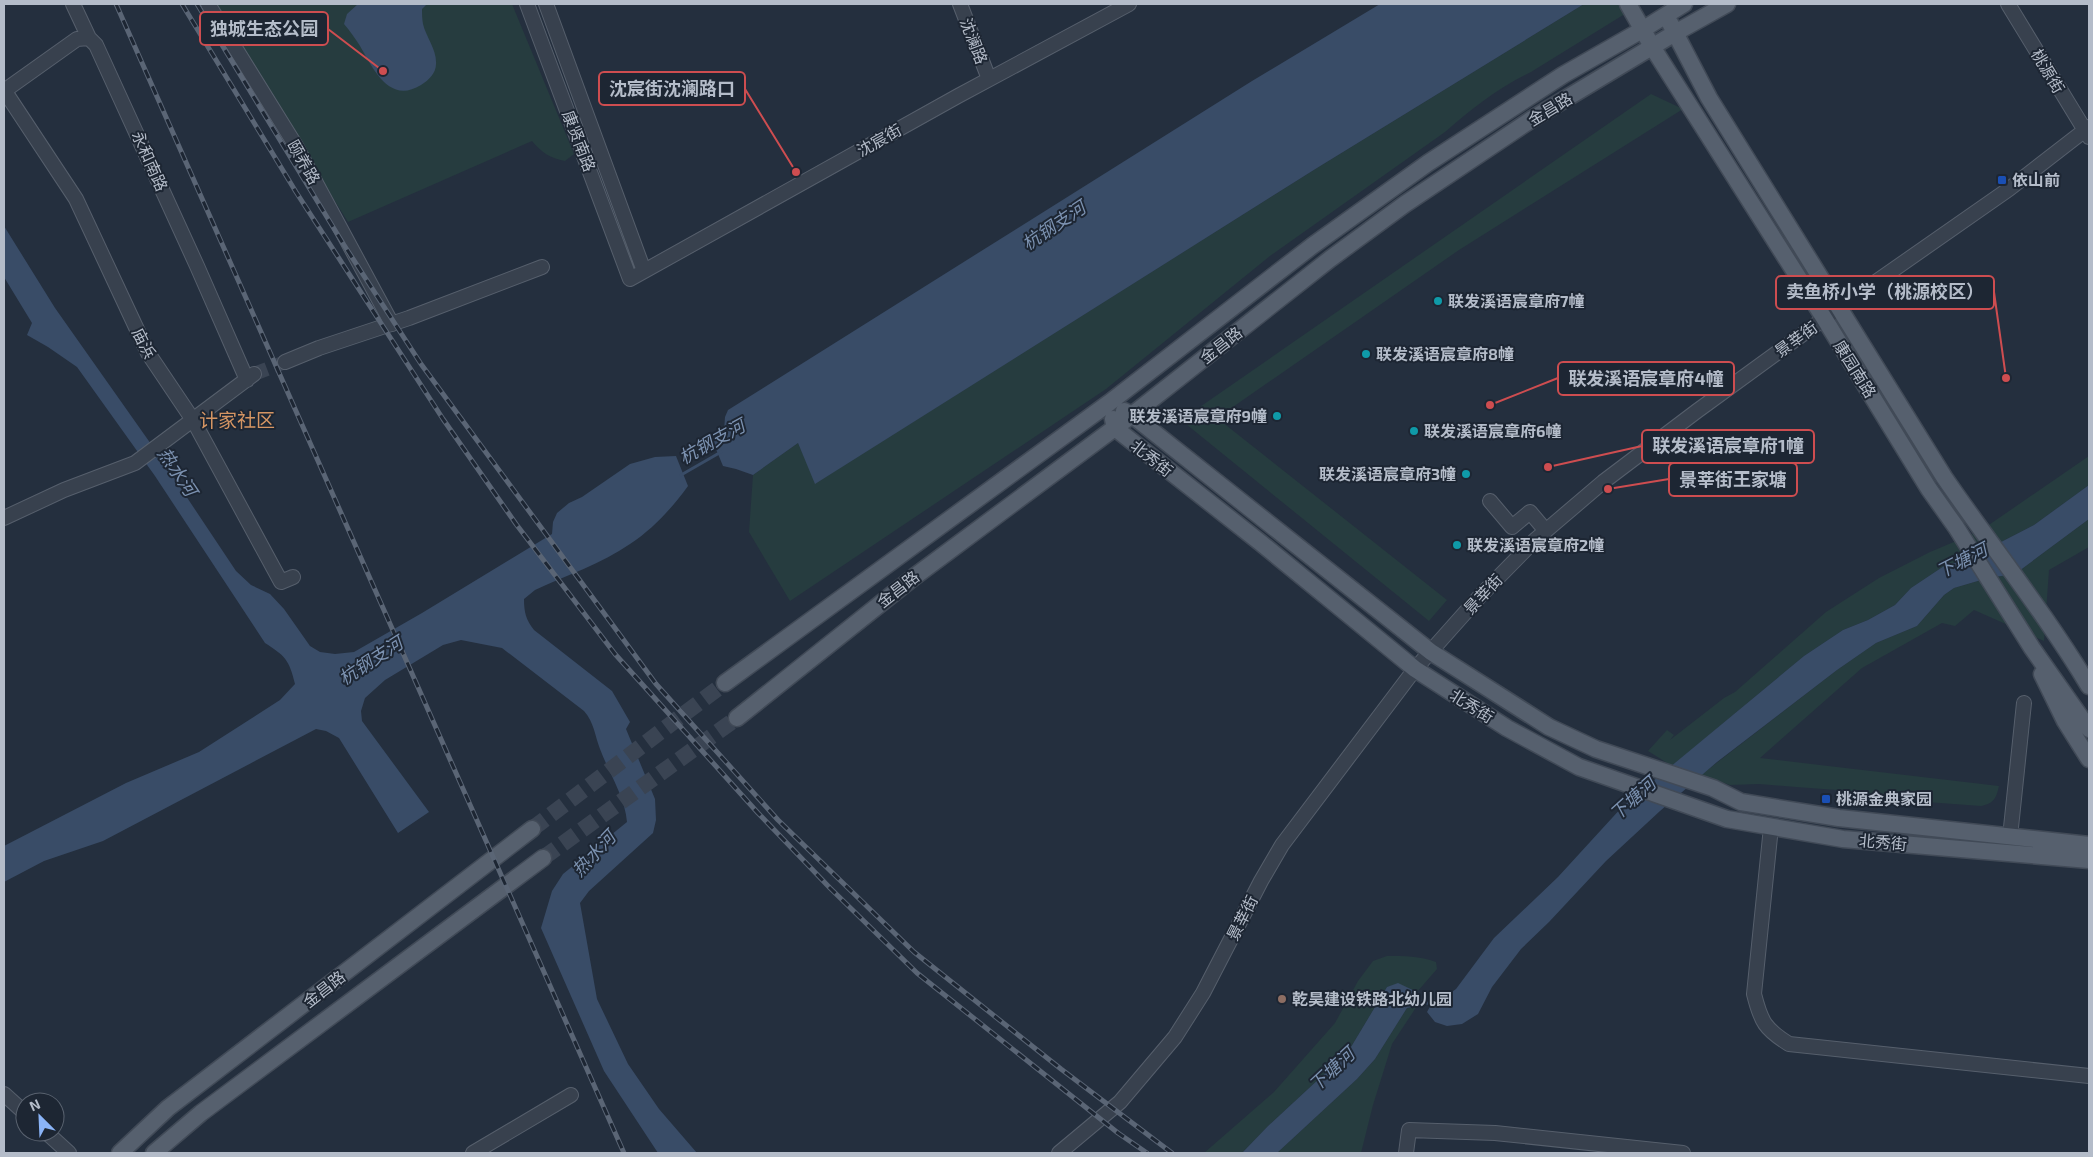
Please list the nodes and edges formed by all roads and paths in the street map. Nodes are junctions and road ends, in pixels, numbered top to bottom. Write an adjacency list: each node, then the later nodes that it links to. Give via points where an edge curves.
1 (73, 4): 14 (street, 永和南路)
2 (208, 4): 24 (street, 颐养路, via 300,155)
3 (546, 4): 20 (street, 康贤南路)
4 (960, 4): 16 (street, 沈澜路)
5 (1129, 4): 16 (street, 沈宸街)
6 (1628, 4): 12 (main road, 康园南路)
7 (1684, 4): 11 (main road, 金昌路)
8 (1727, 4): 13 (main road, 金昌路)
9 (2008, 4): 18 (street, 桃源街)
10 (530, 5): 21 (street, 康贤南路)
11 (1664, 9): 12 (main road, 金昌路); 13 (main road, 康园南路)
12 (1642, 30): 15 (main road, 康园南路); 26 (main road, 金昌路, via 1563,74 1428,163 1305,252)
13 (1675, 32): 15 (main road, 金昌路); 22 (main road, 康园南路, via 1709,98)
14 (89, 38): 17 (street, via 77,39); 28 (street, 永和南路, via 120,95 251,377)
15 (1653, 48): 23 (main road, 康园南路); 27 (main road, 金昌路, via 1532,119 1405,204)
16 (989, 79): 20 (street, 沈宸街)
17 (4, 90): 28 (street, 庙浜, via 76,199 148,353)
18 (2088, 132): 22 (street, 景莘街)
19 (542, 267): 24 (street)
20 (644, 271): 21 (street, 沈宸街)
21 (630, 279)
22 (1840, 307): 23 (street, 景莘街); 38 (main road, 康园南路, via 1944,477 2015,574)
23 (1824, 318): 32 (street, 景莘街, via 1604,482); 34 (main road, 康园南路)
24 (392, 324): 25 (street)
25 (285, 362)
26 (1109, 403): 27 (main road, 北秀街); 29 (main road, 北秀街); 37 (main road, 金昌路)
27 (1132, 415): 29 (main road, 金昌路); 35 (main road, 北秀街)
28 (193, 420): 31 (street, via 134,463); 33 (street, 庙浜, via 281,582)
29 (1115, 428): 36 (main road, 北秀街); 40 (main road, 金昌路, via 914,577)
30 (1490, 501): 32 (street, via 1512,527 1530,512)
31 (4, 518)
32 (1546, 531): 35 (street, 景莘街, via 1480,596)
33 (293, 577)
34 (2032, 648): 41 (main road, 康园南路); 42 (main road, via 2065,721)
35 (1431, 652): 36 (street, 景莘街); 45 (main road, 北秀街, via 1549,727 1596,749 1701,784 1741,802 1839,818)
36 (1414, 669): 43 (main road, 北秀街, via 1507,728 1579,767 1727,819); 58 (street, 景莘街, via 1282,845 1203,993 1174,1037 1120,1102)
37 (725, 683)
38 (2089, 686)
39 (2024, 703): 45 (street)
40 (737, 718)
41 (2089, 729)
42 (2089, 759)
43 (1771, 827): 48 (main road, 北秀街, via 1843,839); 49 (street, via 1754,994 1759,1016 1772,1033 1789,1044)
44 (532, 829): 55 (main road, 金昌路, via 168,1108)
45 (2010, 837): 46 (main road, 北秀街)
46 (2085, 842)
47 (543, 858): 56 (main road, 金昌路, via 201,1113)
48 (2089, 860)
49 (2089, 1076)
50 (4, 1094): 52 (street)
51 (571, 1095): 57 (street)
52 (15, 1104)
53 (57, 1142): 54 (street)
54 (69, 1153)
55 (120, 1153)
56 (154, 1153)
57 (473, 1153)
58 (1059, 1153)
59 (1406, 1153): 60 (street, via 1409,1130 1495,1133)
60 (1683, 1153)

